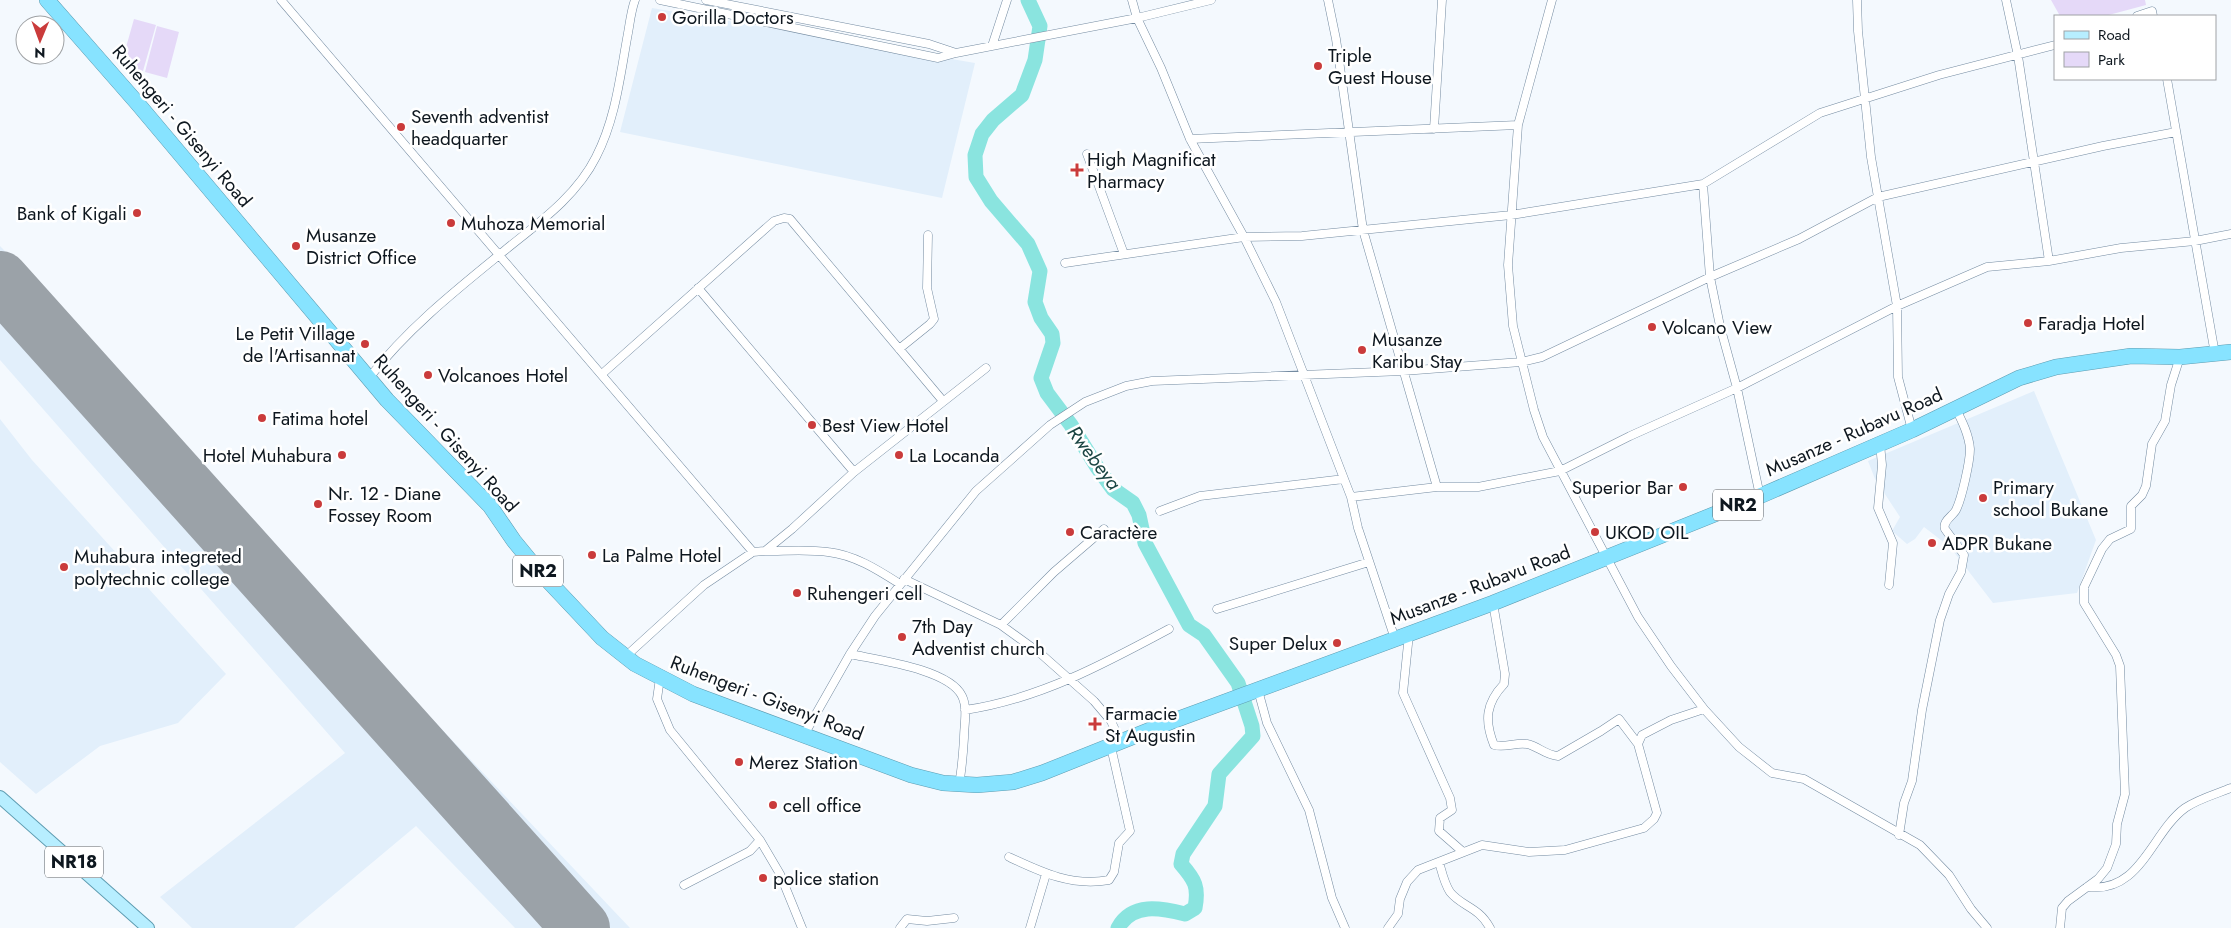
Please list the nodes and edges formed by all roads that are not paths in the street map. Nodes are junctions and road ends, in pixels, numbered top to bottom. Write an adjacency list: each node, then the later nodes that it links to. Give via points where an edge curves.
1 (47, 0): 54 (highway, Ruhengeri - Gisenyi Road / NR2)
2 (280, 0): 39 (street)
3 (634, 0): 39 (street, via 616,106 595,159 570,194)
4 (660, 0): 19 (street, via 930,57)
5 (706, 0): 19 (street, via 929,44)
6 (1007, 0): 18 (street)
7 (1132, 0): 16 (street)
8 (1211, 0): 16 (street)
9 (1328, 0): 25 (street)
10 (1442, 0): 24 (street)
11 (1552, 0): 23 (street)
12 (1858, 0): 22 (street)
13 (2006, 0): 20 (street)
14 (2140, 15): 15 (street, via 2152,10)
15 (2153, 15)
16 (1137, 18): 18 (street); 27 (street, via 1162,68)
17 (2054, 45): 20 (street)
18 (992, 46): 19 (street)
19 (956, 53)
20 (2018, 56): 22 (street, via 1939,75); 29 (street)
21 (2167, 80): 26 (street)
22 (1864, 101): 30 (street, via 1820,114); 31 (street)
23 (1518, 126): 24 (street); 32 (street)
24 (1434, 128): 25 (street)
25 (1348, 132): 27 (street); 33 (street)
26 (2176, 132): 29 (street); 37 (street)
27 (1190, 139): 36 (street)
28 (1087, 154): 38 (street)
29 (2033, 163): 31 (street); 40 (street)
30 (1703, 184): 32 (street); 42 (street)
31 (1878, 197): 42 (street, via 1798,239); 44 (street)
32 (1511, 216): 33 (street); 49 (street, via 1508,265 1513,326)
33 (1363, 230): 36 (street); 51 (street)
34 (2231, 234): 37 (street)
35 (928, 235): 45 (street, via 927,288 934,319)
36 (1244, 237): 38 (street); 53 (street, via 1276,302)
37 (2195, 241): 40 (street, via 2121,248); 47 (street)
38 (1124, 254): 41 (street)
39 (499, 255): 52 (street); 54 (street, via 407,335)
40 (2049, 261): 44 (street, via 1987,267)
41 (1065, 263)
42 (1710, 277): 49 (street, via 1565,347); 55 (street)
43 (698, 288): 45 (street, via 774,220 790,219); 52 (street); 61 (street)
44 (1897, 306): 55 (street); 58 (street, via 1898,377)
45 (899, 349): 56 (street)
46 (2231, 352): 47 (highway, Musanze - Rubavu Road / NR2)
47 (2215, 354): 48 (highway, Musanze - Rubavu Road / NR2)
48 (2180, 357): 57 (highway, Musanze - Rubavu Road / NR2, via 2131,356 2056,367 2019,378); 99 (street, via 2165,421 2152,444 2146,486 2131,506 2131,529 2110,539 2084,587 2084,603 2120,666 2125,742 2125,794 2112,857 2098,879)
49 (1521, 362): 51 (street); 60 (street, via 1543,437)
50 (986, 368): 56 (street)
51 (1403, 371): 53 (street); 63 (street)
52 (602, 374): 69 (street)
53 (1305, 375): 62 (street); 72 (street, via 1152,381 1126,386 1085,402 1050,425 976,491)
54 (368, 378): 80 (highway, Ruhengeri - Gisenyi Road / NR2, via 490,506 537,569 602,638)
55 (1736, 388): 60 (street); 64 (street)
56 (943, 401): 61 (street)
57 (1956, 409): 58 (highway, Musanze - Rubavu Road / NR2); 92 (street, via 1965,427 1970,456 1956,511 1946,522 1945,529 1964,554 1961,572 1940,620 1912,780)
58 (1912, 430): 59 (highway, Musanze - Rubavu Road / NR2)
59 (1880, 444): 64 (highway, Musanze - Rubavu Road / NR2); 73 (street, via 1882,465 1878,508 1893,543)
60 (1560, 471): 63 (street, via 1478,487); 70 (street)
61 (854, 472): 68 (street)
62 (1344, 479): 65 (street); 66 (street, via 1200,496)
63 (1437, 487): 65 (street)
64 (1760, 496): 70 (highway, Musanze - Rubavu Road / NR2)
65 (1351, 498): 71 (street)
66 (1160, 511)
67 (1104, 528): 76 (street, via 1054,572)
68 (765, 551): 69 (street); 72 (street, via 845,555)
69 (753, 552): 80 (street, via 704,585)
70 (1607, 558): 74 (highway, Musanze - Rubavu Road / NR2); 84 (street, via 1638,617)
71 (1369, 562): 75 (street); 78 (street)
72 (902, 581): 76 (street); 79 (street)
73 (1889, 585)
74 (1493, 602): 78 (highway, Musanze - Rubavu Road / NR2); 87 (street, via 1505,674 1504,684 1490,703 1489,732 1494,745 1527,744 1558,756 1619,719)
75 (1217, 610)
76 (1002, 625): 82 (street, via 1041,654)
77 (1169, 629): 82 (street)
78 (1402, 637): 83 (highway, Musanze - Rubavu Road / NR2); 94 (street, via 1403,693 1450,798 1452,810 1440,818 1439,831)
79 (850, 654): 85 (street, via 923,671 947,681 963,697); 86 (street)
80 (625, 657): 81 (highway, Ruhengeri - Gisenyi Road / NR2)
81 (660, 678): 86 (highway, Ruhengeri - Gisenyi Road / NR2, via 693,694); 93 (street, via 657,699 670,730)
82 (1068, 680): 85 (street, via 1018,699); 88 (street, via 1094,701 1111,721)
83 (1254, 691): 88 (highway, Ruhengeri - Gisenyi Road / NR2); 105 (street, via 1309,810 1332,898)
84 (1704, 708): 87 (street, via 1642,734); 92 (street, via 1739,747 1772,773 1804,779)
85 (965, 710): 89 (street)
86 (804, 735): 89 (highway, Ruhengeri - Gisenyi Road / NR2, via 910,775)
87 (1638, 744): 94 (street, via 1657,813 1644,828 1565,850 1529,852 1482,845)
88 (1116, 745): 89 (highway, Ruhengeri - Gisenyi Road / NR2, via 1013,782); 97 (street, via 1130,831 1118,842 1114,872 1109,880 1096,882)
89 (959, 784)
90 (2231, 788): 99 (street, via 2184,808 2130,875 2111,885)
91 (0, 796): 101 (main road, NR18)
92 (1899, 834): 108 (street, via 1920,844 1948,874)
93 (760, 840): 98 (street, via 750,851); 102 (street, via 780,874)
94 (1463, 852): 96 (street)
95 (1009, 857): 97 (street)
96 (1439, 862): 106 (street, via 1418,870 1407,882 1398,914); 107 (street, via 1451,893 1483,915)
97 (1046, 874): 104 (street)
98 (684, 885)
99 (2087, 887): 109 (street, via 2062,908)
100 (954, 918): 103 (street, via 907,919)
101 (148, 928)
102 (802, 928)
103 (900, 928)
104 (1030, 928)
105 (1345, 928)
106 (1388, 928)
107 (1490, 928)
108 (1987, 928)
109 (2060, 928)

